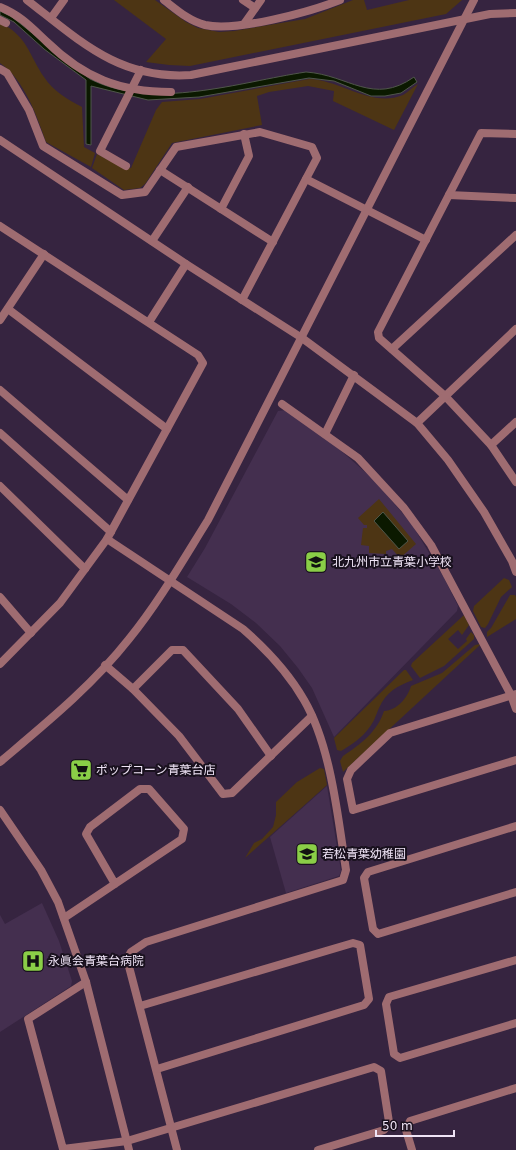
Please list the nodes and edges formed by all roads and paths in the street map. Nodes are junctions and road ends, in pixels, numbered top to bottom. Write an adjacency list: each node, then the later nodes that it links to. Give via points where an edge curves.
1 (27, 0): 11 (street)
2 (64, 0): 11 (street)
3 (164, 0): 13 (street, via 184,17 206,25)
4 (243, 0): 9 (street)
5 (262, 0): 9 (street)
6 (340, 0): 13 (street, via 290,16)
7 (474, 0): 12 (street)
8 (0, 7): 16 (street, via 32,26 47,42 99,80)
9 (255, 8): 13 (street)
10 (516, 12): 12 (street, via 490,14)
11 (51, 18): 15 (street, via 96,52 126,67)
12 (463, 21): 15 (street, via 191,75 174,76); 28 (street)
13 (244, 24)
14 (0, 69): 22 (street, via 7,73 29,110 43,146 122,196 145,192)
15 (141, 70): 16 (street)
16 (131, 90): 17 (street); 21 (street, via 100,151)
17 (171, 92)
18 (244, 134): 22 (street, via 176,147); 23 (street, via 260,132 312,147 317,158); 27 (street, via 249,156)
19 (516, 134): 25 (street, via 481,133)
20 (0, 140): 32 (street)
21 (126, 166)
22 (160, 170): 24 (street)
23 (306, 179): 28 (street); 33 (street)
24 (188, 187): 27 (street); 32 (street)
25 (449, 195): 26 (street); 31 (street)
26 (516, 198)
27 (221, 209): 33 (street)
28 (366, 210): 31 (street); 41 (street)
29 (0, 226): 34 (street)
30 (516, 234): 42 (street)
31 (426, 240): 42 (street, via 378,332 379,338)
32 (152, 241): 35 (street)
33 (273, 242): 36 (street)
34 (44, 254): 37 (street); 39 (street)
35 (186, 264): 36 (street); 39 (street)
36 (242, 300): 41 (street)
37 (8, 309): 38 (street); 49 (street)
38 (0, 320)
39 (149, 322): 49 (street, via 198,355 203,363)
40 (516, 329): 45 (street)
41 (302, 338): 43 (street); 59 (street, via 208,520)
42 (392, 349): 45 (street)
43 (354, 375): 47 (street); 51 (street)
44 (0, 390): 55 (street)
45 (445, 396): 47 (street); 52 (street)
46 (282, 404): 51 (street)
47 (417, 422): 58 (street, via 448,460 484,512)
48 (516, 422): 52 (street)
49 (167, 429): 55 (street)
50 (0, 433): 56 (street)
51 (325, 434): 65 (street, via 358,458 382,482 431,545)
52 (491, 445): 53 (street)
53 (516, 482)
54 (0, 486): 57 (street)
55 (128, 500): 56 (street)
56 (109, 536): 57 (street); 59 (street)
57 (85, 569): 61 (street, via 60,603)
58 (516, 572)
59 (169, 581): 63 (street, via 129,639); 67 (street, via 243,629 264,647 284,669 305,700)
60 (0, 597): 61 (street)
61 (31, 633): 62 (street)
62 (0, 664)
63 (105, 665): 64 (street); 70 (street, via 71,702)
64 (133, 688): 68 (street, via 179,736 223,794 232,794); 68 (street, via 172,650 183,650 238,709)
65 (514, 694): 66 (street); 69 (street, via 390,734 351,770 347,779 353,810)
66 (516, 709)
67 (312, 716): 68 (street); 78 (street, via 327,764 336,808 346,870 343,880 146,942 131,952 126,959)
68 (271, 756)
69 (516, 760)
70 (0, 762)
71 (0, 810): 75 (street, via 41,870)
72 (516, 826): 74 (street, via 368,872 364,878 373,929 378,934)
73 (115, 884): 73 (street, via 86,834 90,827 140,789 149,789 184,829 182,839); 75 (street)
74 (516, 892)
75 (64, 918): 77 (street)
76 (516, 960): 79 (street, via 389,997 386,1004 394,1054 400,1058)
77 (86, 982): 83 (street); 83 (street, via 28,1019 63,1149)
78 (140, 1006): 80 (street); 80 (street, via 353,943 360,945 369,999 364,1005)
79 (516, 1023)
80 (156, 1069): 82 (street)
81 (516, 1088): 87 (street, via 410,1121 406,1130)
82 (172, 1128): 83 (street); 85 (street); 86 (street, via 374,1067 381,1071 389,1122 384,1130)
83 (126, 1141): 84 (street)
84 (129, 1150)
85 (177, 1150)
86 (318, 1150)
87 (412, 1150)

